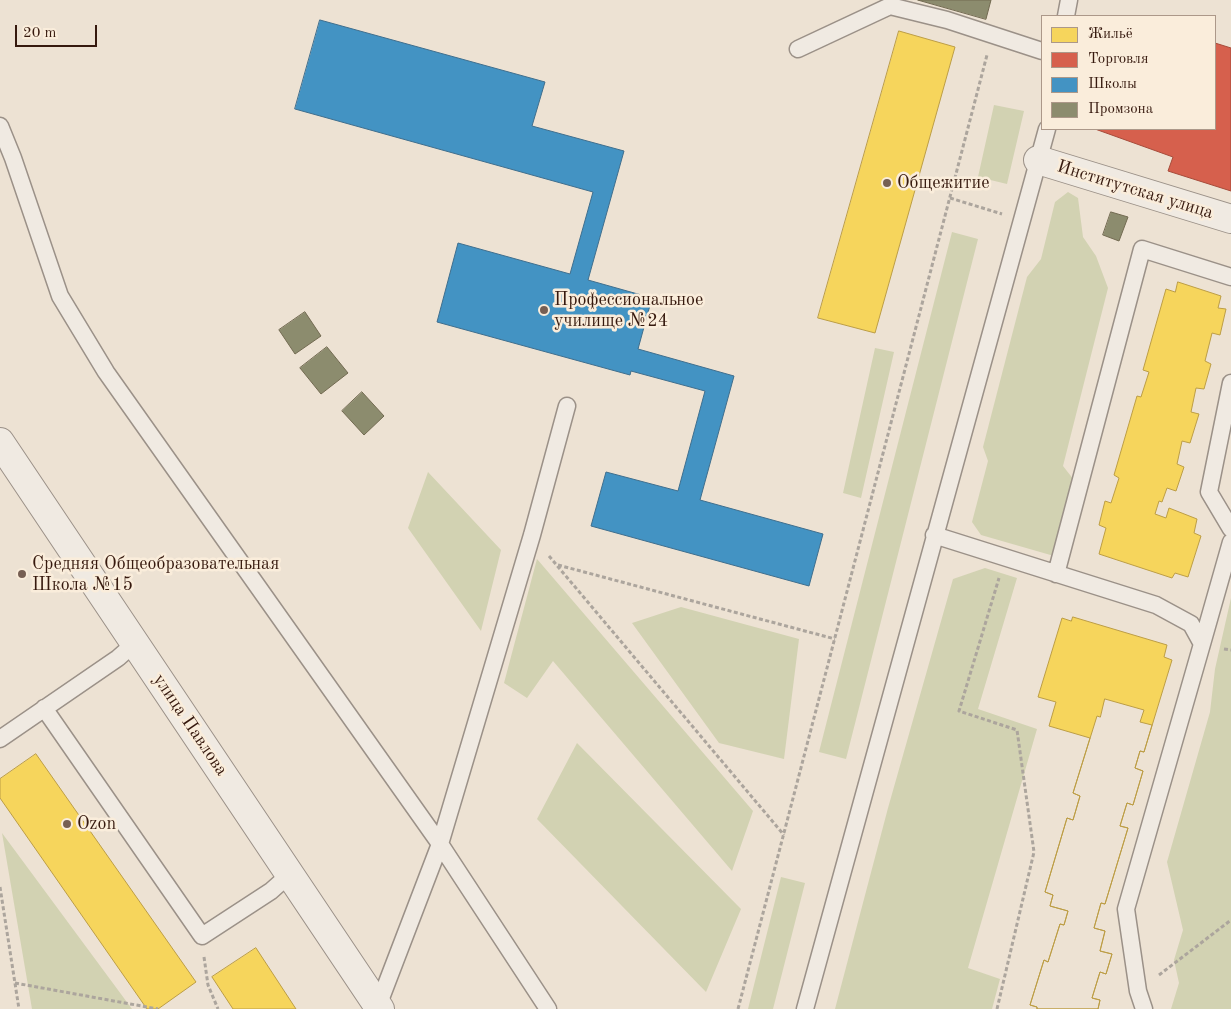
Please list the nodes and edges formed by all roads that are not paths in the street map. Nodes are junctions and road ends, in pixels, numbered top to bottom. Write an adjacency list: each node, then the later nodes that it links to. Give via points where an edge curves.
1 (1069, 0): 2 (lane)
2 (1066, 15)
3 (798, 49): 4 (lane, via 890,6 947,20)
4 (1041, 51)
5 (0, 126): 21 (lane, via 60,296 106,372)
6 (1047, 130): 7 (lane)
7 (1038, 160): 8 (street, Институтская улица); 14 (lane)
8 (1231, 219)
9 (1231, 277): 16 (lane, via 1142,249)
10 (1231, 384): 13 (lane, via 1209,492)
11 (567, 406): 21 (lane, via 532,536)
12 (0, 442): 17 (street, улица Павлова)
13 (1231, 529)
14 (934, 535): 16 (lane); 25 (lane)
15 (1231, 542): 18 (lane)
16 (1056, 574): 18 (lane, via 1156,604 1191,624)
17 (135, 643): 19 (lane); 22 (street, улица Павлова)
18 (1202, 644): 26 (lane, via 1126,909 1138,991)
19 (44, 708): 20 (lane); 22 (lane, via 202,936 271,891)
20 (0, 739)
21 (440, 844): 23 (lane); 24 (lane)
22 (290, 874): 23 (street, улица Павлова)
23 (379, 1008)
24 (548, 1009)
25 (805, 1009)
26 (1144, 1009)

